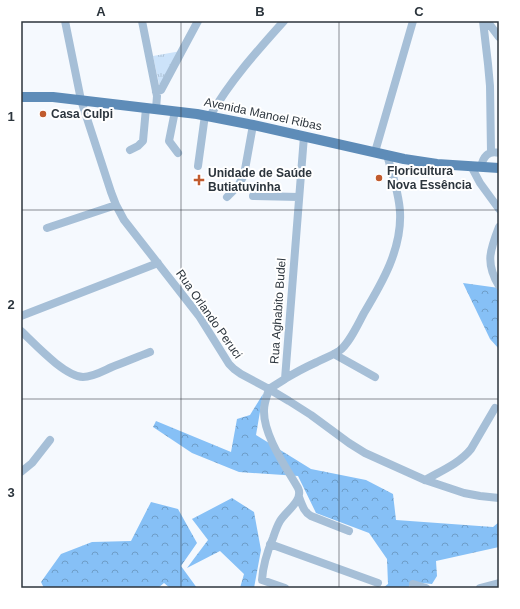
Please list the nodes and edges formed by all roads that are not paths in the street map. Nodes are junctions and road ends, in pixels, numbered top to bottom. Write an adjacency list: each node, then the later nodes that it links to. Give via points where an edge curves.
1 (65, 21): 11 (street, Rua Orlando Peruci)
2 (142, 21): 9 (street)
3 (198, 21): 9 (street, via 161,90)
4 (284, 21): 14 (street, via 257,51)
5 (413, 21): 18 (street)
6 (483, 21): 20 (street)
7 (487, 21): 8 (street)
8 (499, 37)
9 (156, 92): 12 (street, via 157,96)
10 (21, 97): 11 (main road, Avenida Manoel Ribas)
11 (81, 100): 12 (main road, Avenida Manoel Ribas); 28 (street, Rua Orlando Peruci)
12 (151, 109): 13 (main road, Avenida Manoel Ribas); 17 (street, via 143,141)
13 (175, 111): 14 (main road, Avenida Manoel Ribas); 19 (street, via 169,141)
14 (208, 115): 15 (main road, Avenida Manoel Ribas); 22 (street)
15 (253, 125): 16 (main road, Avenida Manoel Ribas); 26 (street, via 244,175)
16 (304, 136): 18 (main road, Avenida Manoel Ribas); 27 (street, Rua Aghabito Budel)
17 (130, 150)
18 (375, 152): 21 (main road, Avenida Manoel Ribas)
19 (178, 153)
20 (495, 153): 23 (street, via 488,154)
21 (387, 155): 23 (main road, Avenida Manoel Ribas, via 421,162); 37 (street, via 400,210 400,229 391,261 376,293 347,342)
22 (198, 166)
23 (476, 167): 24 (main road, Avenida Manoel Ribas); 29 (street, via 480,184)
24 (499, 168)
25 (253, 196): 27 (street)
26 (227, 197)
27 (299, 197): 39 (street, Rua Aghabito Budel)
28 (116, 205): 31 (street); 32 (street, Rua Orlando Peruci, via 124,220)
29 (499, 209)
30 (499, 227): 33 (street, via 490,260)
31 (47, 228)
32 (158, 263): 34 (street); 40 (street, Rua Orlando Peruci, via 199,316 229,364 241,374)
33 (499, 286)
34 (21, 316)
35 (21, 331): 36 (street, via 61,367 83,377 97,374)
36 (150, 352)
37 (334, 354): 38 (street); 39 (street)
38 (375, 378)
39 (285, 379): 40 (street, Rua Aghabito Budel)
40 (269, 389): 44 (street, Rua Orlando Peruci, via 365,453); 45 (street, via 264,410 266,425 276,450 298,488)
41 (495, 408): 44 (street, via 466,455)
42 (50, 440): 43 (street, via 32,463)
43 (21, 472)
44 (425, 480): 46 (street, Rua Orlando Peruci, via 464,493)
45 (299, 497): 47 (street, via 308,514); 48 (street, via 280,522)
46 (499, 498)
47 (349, 531)
48 (270, 544): 49 (street); 52 (street, via 262,580)
49 (378, 583)
50 (499, 583): 54 (street)
51 (413, 584): 53 (street)
52 (286, 588)
53 (426, 588)
54 (480, 588)

